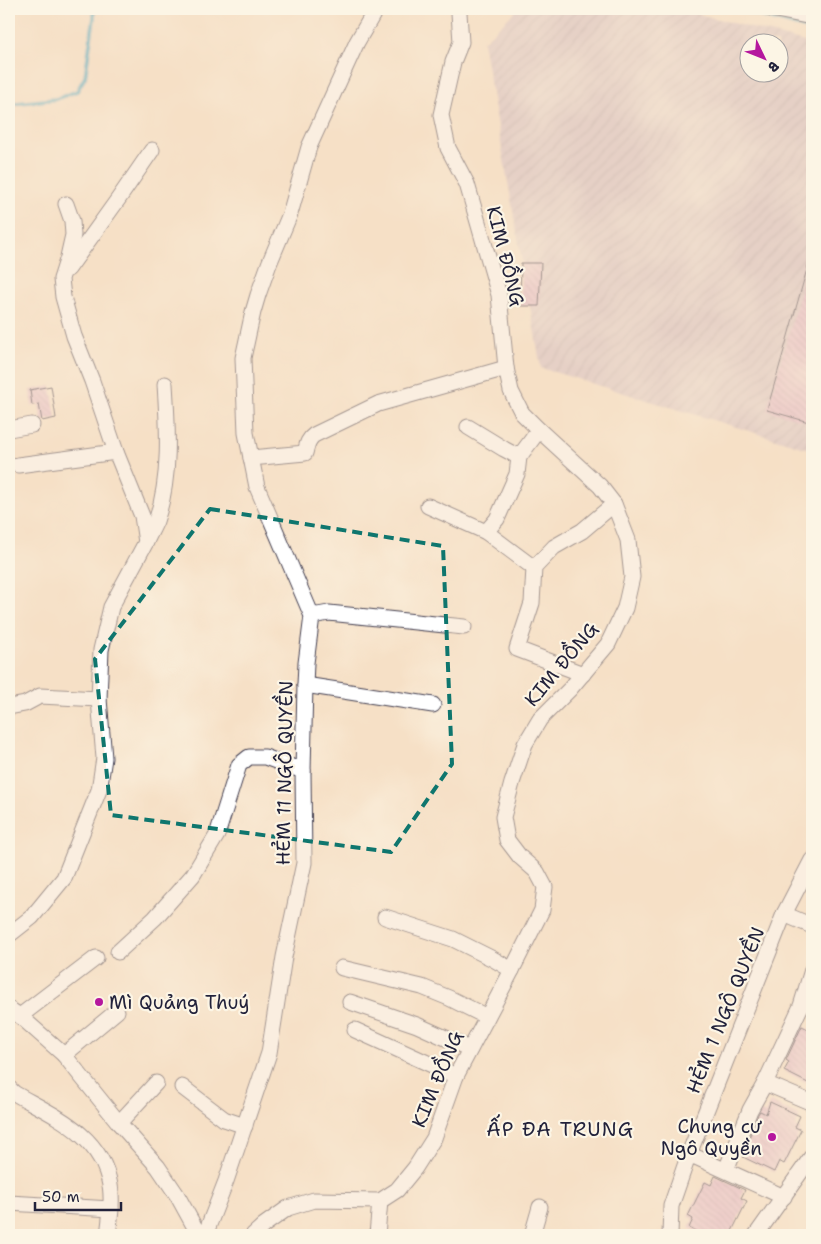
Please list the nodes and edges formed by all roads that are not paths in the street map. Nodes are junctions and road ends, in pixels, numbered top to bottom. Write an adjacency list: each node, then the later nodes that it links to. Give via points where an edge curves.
1 (376, 9): 16 (street, via 357,42 309,147 290,214 253,312 243,358 246,432)
2 (460, 9): 8 (street, KIM ĐỒNG, via 461,42 441,115 448,148 467,184 499,295)
3 (772, 9): 4 (street)
4 (812, 17)
5 (152, 150): 7 (street)
6 (66, 204): 7 (street, via 73,235)
7 (61, 278): 14 (street, via 62,297 74,336)
8 (506, 368): 13 (street, KIM ĐỒNG, via 518,406); 16 (street, via 378,404 314,435 307,443 305,453)
9 (164, 384): 21 (street, via 168,431 163,497)
10 (32, 425): 12 (street)
11 (468, 428): 15 (street)
12 (9, 429)
13 (539, 430): 15 (street); 18 (street, KIM ĐỒNG, via 600,486)
14 (116, 452): 17 (street); 21 (street, via 142,516)
15 (519, 457): 20 (street, via 517,474 497,519)
16 (251, 458): 23 (street, via 257,488)
17 (18, 465)
18 (614, 504): 22 (street, via 554,547); 25 (street, KIM ĐỒNG, via 628,540 632,576 624,608 608,644)
19 (428, 506): 20 (street)
20 (486, 532): 22 (street)
21 (146, 542): 27 (street, via 111,607 101,650)
22 (534, 568): 25 (street, via 532,603 517,649)
23 (312, 616): 24 (street, via 330,613); 26 (street, HẺM 11 NGÔ QUYỀN)
24 (464, 628)
25 (583, 674): 39 (street, KIM ĐỒNG, via 540,719 525,744 503,817 507,840 537,872 545,887 542,910)
26 (305, 685): 28 (street); 30 (street, HẺM 11 NGÔ QUYỀN)
27 (99, 699): 29 (street, via 40,696 25,704); 35 (street, via 104,758 99,790 64,878 32,917)
28 (433, 705)
29 (9, 706)
30 (303, 771): 36 (street, via 264,757 249,757 239,765 217,835 193,875 155,918); 56 (street, HẺM 11 NGÔ QUYỀN, via 304,864 269,1052)
31 (812, 860): 32 (street, HẺM 1 NGÔ QUYỀN)
32 (784, 914): 34 (street); 57 (street, HẺM 1 NGÔ QUYỀN)
33 (385, 917): 39 (street, via 453,939)
34 (812, 926)
35 (9, 935)
36 (118, 952)
37 (96, 958): 44 (street)
38 (342, 968): 45 (street, via 422,987)
39 (512, 970): 45 (street, KIM ĐỒNG)
40 (812, 970): 42 (street)
41 (350, 1002): 47 (street, via 417,1025)
42 (807, 1008): 50 (street)
43 (117, 1011): 48 (street)
44 (14, 1012): 48 (street)
45 (487, 1017): 47 (street, KIM ĐỒNG)
46 (355, 1030): 49 (street)
47 (470, 1049): 49 (street, KIM ĐỒNG)
48 (64, 1055): 55 (street)
49 (456, 1076): 61 (street, KIM ĐỒNG, via 434,1138 397,1190)
50 (765, 1083): 54 (street); 59 (street, via 750,1110)
51 (156, 1084): 55 (street)
52 (182, 1088): 56 (street, via 224,1119)
53 (11, 1093): 64 (street, via 70,1126 95,1148 110,1186)
54 (812, 1103)
55 (119, 1123): 66 (street, via 158,1167)
56 (244, 1126): 67 (street, HẺM 11 NGÔ QUYỀN)
57 (689, 1154): 59 (street); 71 (street, HẺM 1 NGÔ QUYỀN, via 671,1206)
58 (812, 1156): 60 (street)
59 (726, 1170): 60 (street)
60 (784, 1196): 72 (street)
61 (380, 1202): 68 (street, via 314,1200 288,1208); 69 (street)
62 (9, 1203): 64 (street)
63 (540, 1207): 70 (street)
64 (111, 1209): 65 (street)
65 (108, 1235)
66 (199, 1235)
67 (205, 1235)
68 (253, 1235)
69 (377, 1235)
70 (532, 1235)
71 (670, 1235)
72 (756, 1235)

